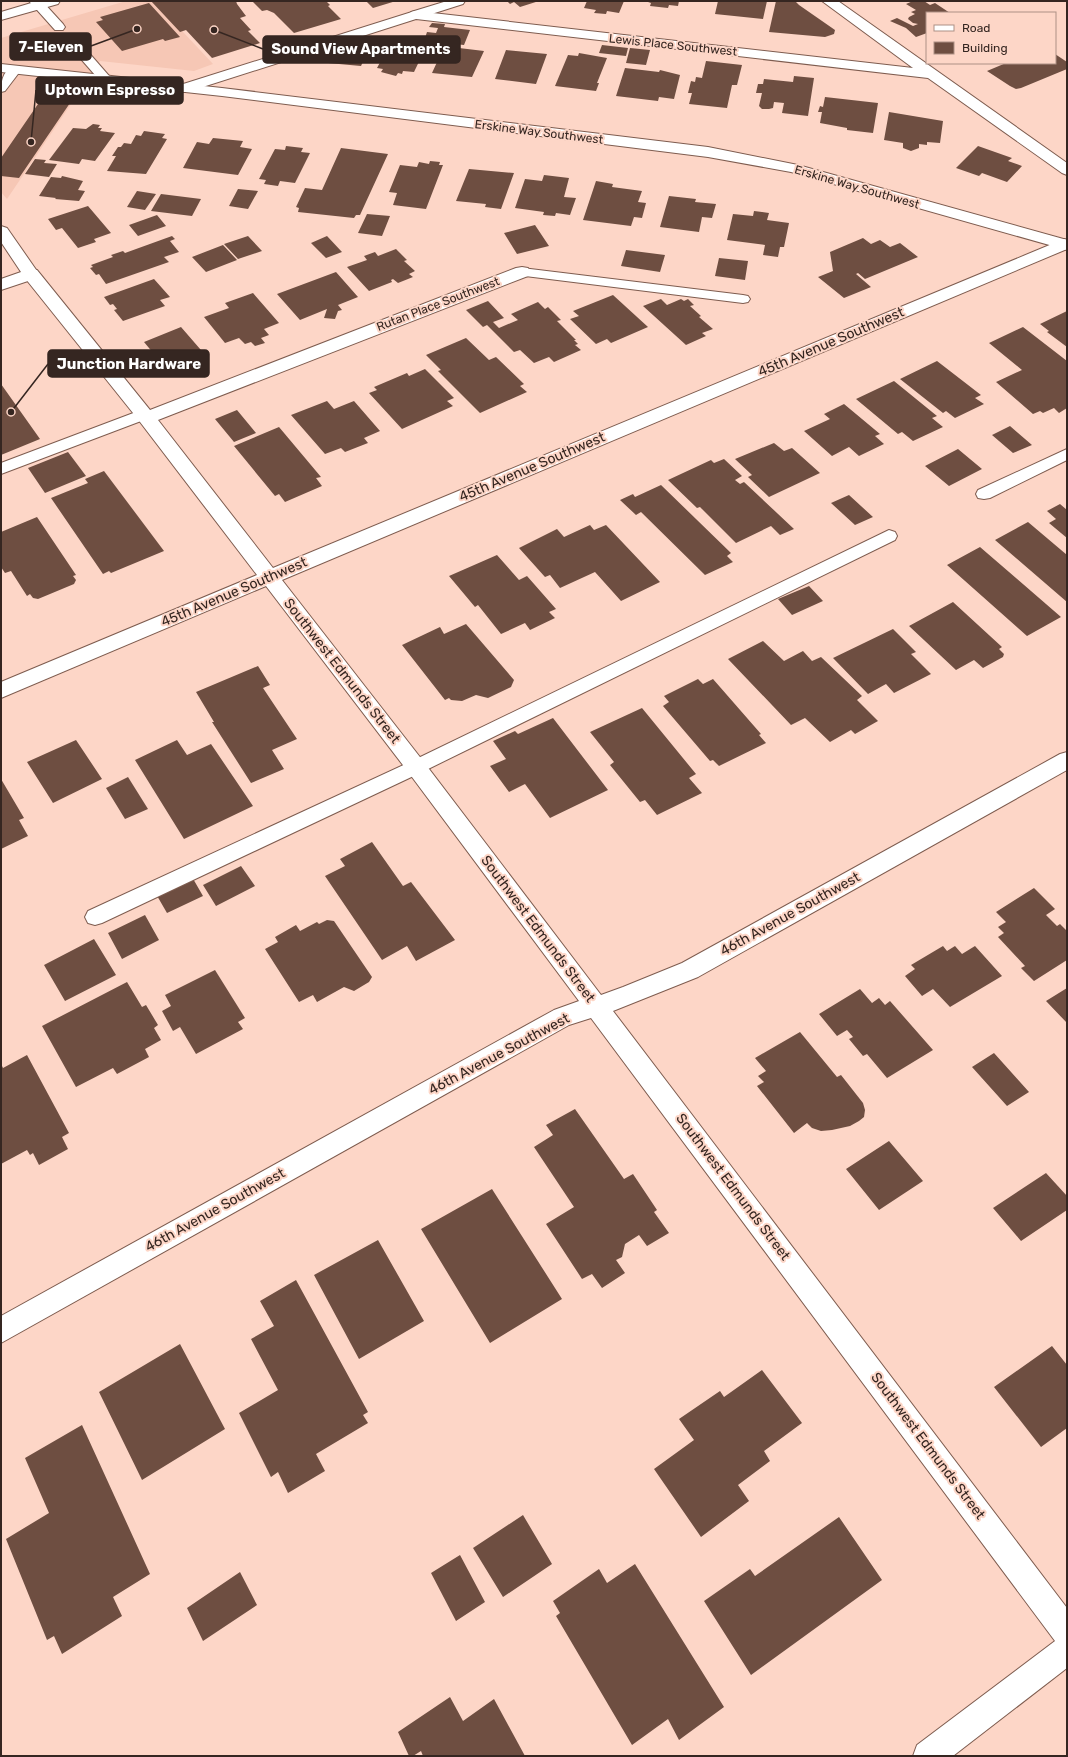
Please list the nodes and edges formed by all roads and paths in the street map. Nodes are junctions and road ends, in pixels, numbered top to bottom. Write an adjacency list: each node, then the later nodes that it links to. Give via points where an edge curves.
1 (53, 1): 4 (street)
2 (458, 1): 5 (lane, Lewis Place Southwest)
3 (829, 1): 10 (street)
4 (36, 3): 6 (street); 7 (lane)
5 (414, 15): 10 (street, Lewis Place Southwest); 13 (street, Lewis Place Southwest)
6 (1, 16)
7 (59, 27)
8 (85, 56): 11 (lane)
9 (8, 69): 11 (street, Erskine Way Southwest); 12 (lane)
10 (932, 74): 14 (street)
11 (106, 80): 13 (street, Erskine Way Southwest)
12 (1, 88)
13 (182, 89): 16 (street, Erskine Way Southwest, via 723,155 793,168)
14 (1067, 170)
15 (1, 231): 18 (street, Southwest Edmunds Street)
16 (1066, 245): 26 (street, 45th Avenue Southwest)
17 (522, 272): 20 (lane, Rutan Place Southwest); 21 (street, Rutan Place Southwest)
18 (31, 274): 19 (street); 21 (street, Southwest Edmunds Street)
19 (1, 285)
20 (743, 299)
21 (145, 416): 23 (lane); 26 (street, Southwest Edmunds Street)
22 (1067, 454): 24 (lane)
23 (1, 469)
24 (984, 494)
25 (889, 536): 29 (lane)
26 (269, 577): 27 (street, 45th Avenue Southwest); 29 (street, Southwest Edmunds Street)
27 (1, 690)
28 (1067, 760): 31 (street, 46th Avenue Southwest, via 690,970 643,991)
29 (416, 767): 30 (lane); 31 (street, Southwest Edmunds Street)
30 (95, 917)
31 (597, 1007): 32 (street, 46th Avenue Southwest, via 577,1012 550,1024); 33 (street, Southwest Edmunds Street)
32 (1, 1330)
33 (1067, 1632)
34 (1067, 1650): 35 (street)
35 (928, 1756)

